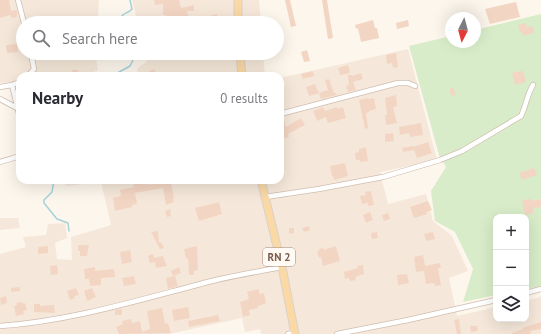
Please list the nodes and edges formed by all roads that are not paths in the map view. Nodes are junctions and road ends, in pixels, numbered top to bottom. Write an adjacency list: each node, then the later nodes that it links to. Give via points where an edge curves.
1 (18, 0): 3 (street)
2 (238, 0): 4 (main road)
3 (22, 16)
4 (238, 16)
5 (32, 60): 7 (street, via 34,69)
6 (241, 60): 8 (main road)
7 (31, 72)
8 (242, 72)
9 (16, 84): 10 (street)
10 (12, 85): 13 (street); 15 (street)
11 (533, 85): 21 (street, via 521,116 462,151 383,177)
12 (415, 86): 17 (street, via 398,83)
13 (0, 87)
14 (0, 99): 16 (street)
15 (16, 103)
16 (16, 107)
17 (284, 113)
18 (16, 157): 19 (street)
19 (0, 162)
20 (262, 184): 21 (main road, RN 2)
21 (265, 197): 22 (main road, RN 2)
22 (282, 267): 26 (street, via 45,321); 27 (main road, RN 2)
23 (541, 289): 24 (street)
24 (529, 292)
25 (493, 301): 28 (street)
26 (0, 326)
27 (293, 334)
28 (337, 334)

